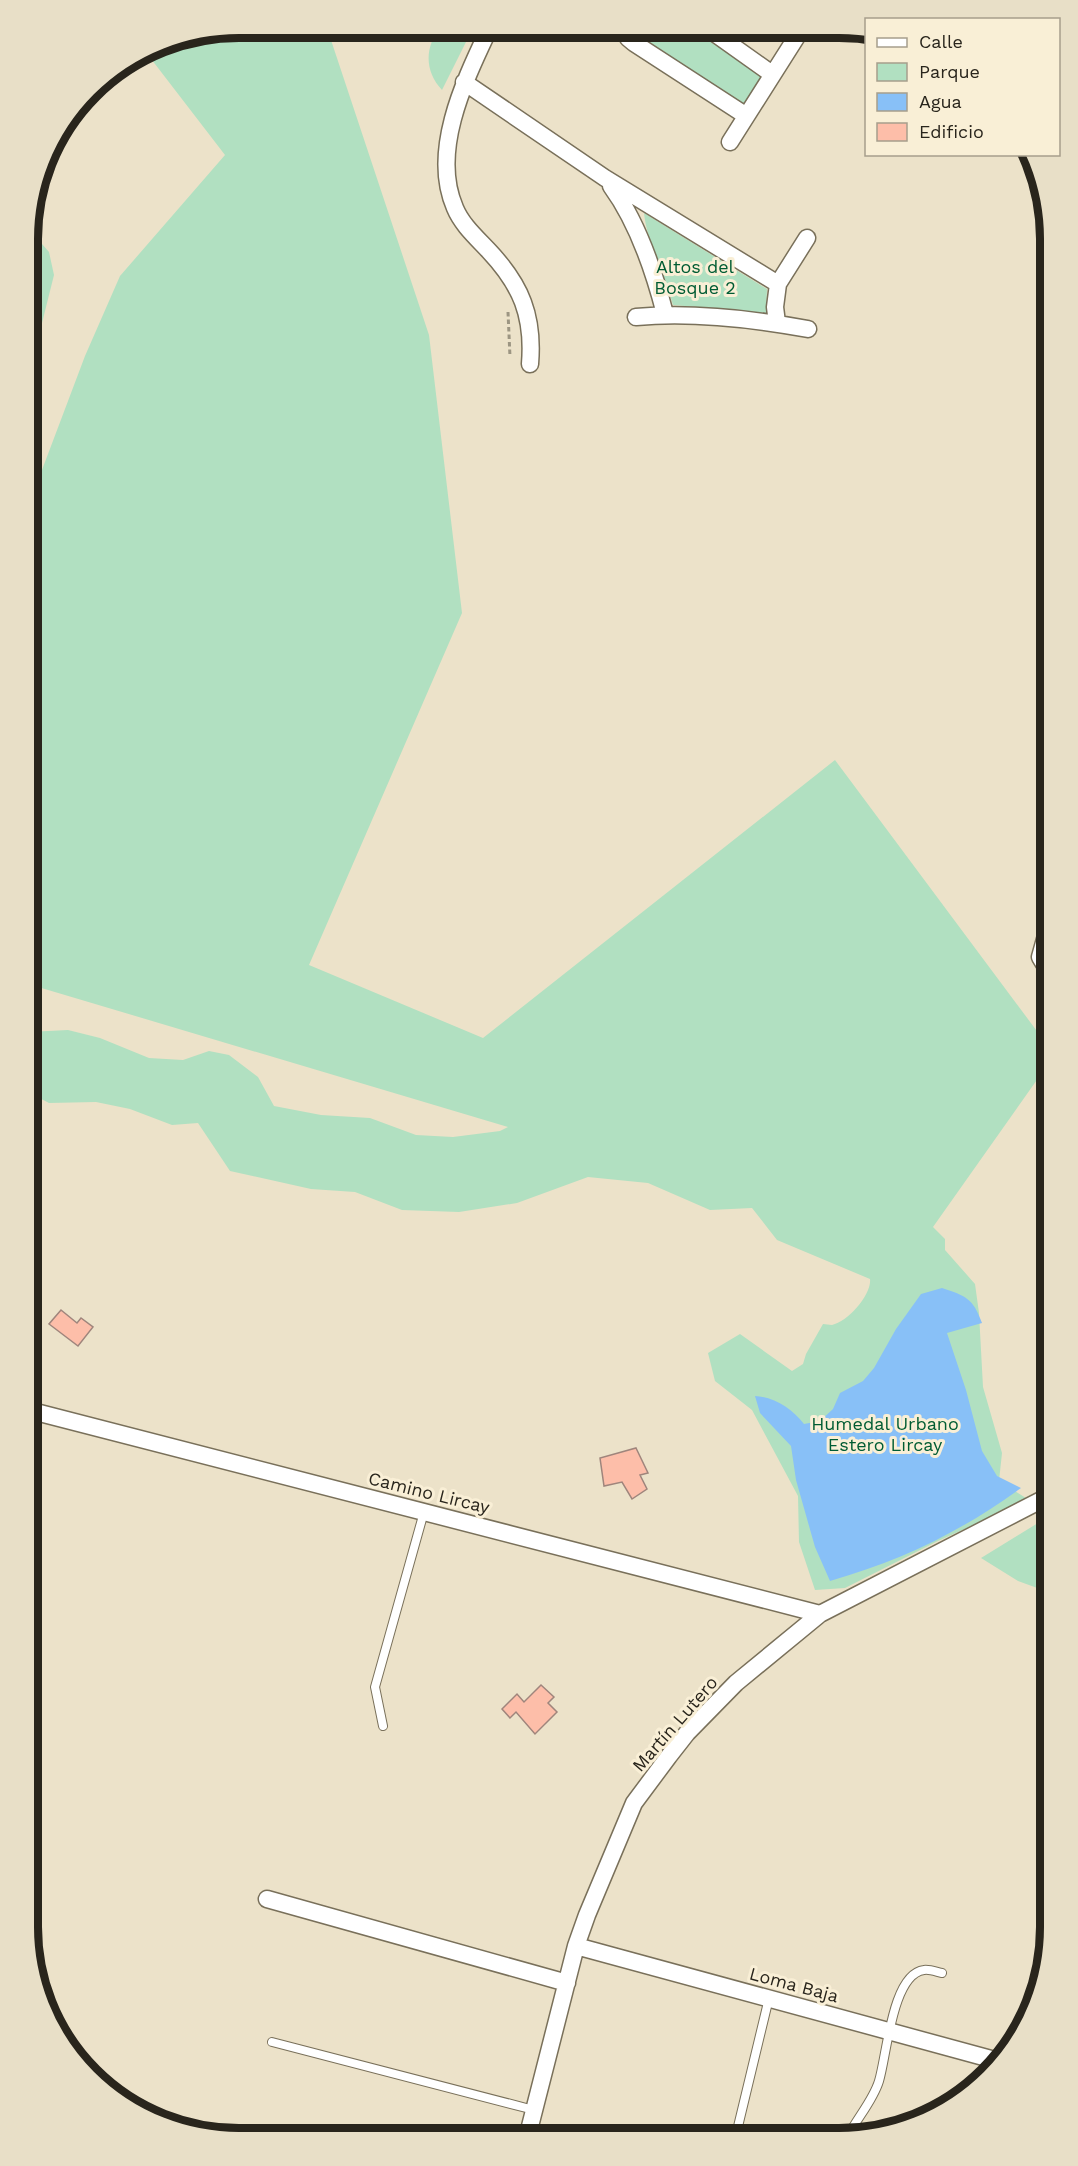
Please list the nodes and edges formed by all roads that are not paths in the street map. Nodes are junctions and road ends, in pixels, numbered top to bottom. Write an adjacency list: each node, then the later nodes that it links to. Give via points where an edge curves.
1 (484, 38): 6 (street)
2 (628, 38): 7 (street)
3 (721, 38): 5 (street)
4 (796, 38): 5 (street)
5 (772, 75): 7 (street)
6 (464, 82): 9 (street); 16 (street, via 446,156 447,181 455,208 468,229 508,271 520,293 529,321)
7 (745, 115): 8 (street)
8 (730, 142)
9 (605, 178): 11 (street); 12 (street, via 623,202 637,232)
10 (807, 238): 11 (street)
11 (778, 284): 14 (street)
12 (666, 314): 13 (street); 14 (street)
13 (636, 317)
14 (777, 323): 15 (street)
15 (808, 328)
16 (530, 364)
17 (38, 1413): 19 (street, Camino Lircay)
18 (1040, 1501): 20 (street, Martín Lutero)
19 (424, 1512): 20 (street, Camino Lircay); 21 (lane, via 375,1687)
20 (820, 1614): 23 (street, Martín Lutero, via 736,1683 687,1733 651,1779 634,1803 616,1843)
21 (383, 1726)
22 (267, 1899): 25 (street)
23 (576, 1946): 25 (street, Martín Lutero); 26 (street, Loma Baja)
24 (942, 1973): 27 (lane, via 925,1969 908,1981 895,2005)
25 (567, 1983): 30 (street, Martín Lutero)
26 (769, 1998): 27 (street, Loma Baja); 33 (lane)
27 (891, 2031): 29 (street, Loma Baja); 31 (lane, via 878,2083)
28 (272, 2042): 30 (lane)
29 (991, 2059)
30 (534, 2110): 32 (street, Martín Lutero)
31 (854, 2127)
32 (530, 2128)
33 (738, 2128)

